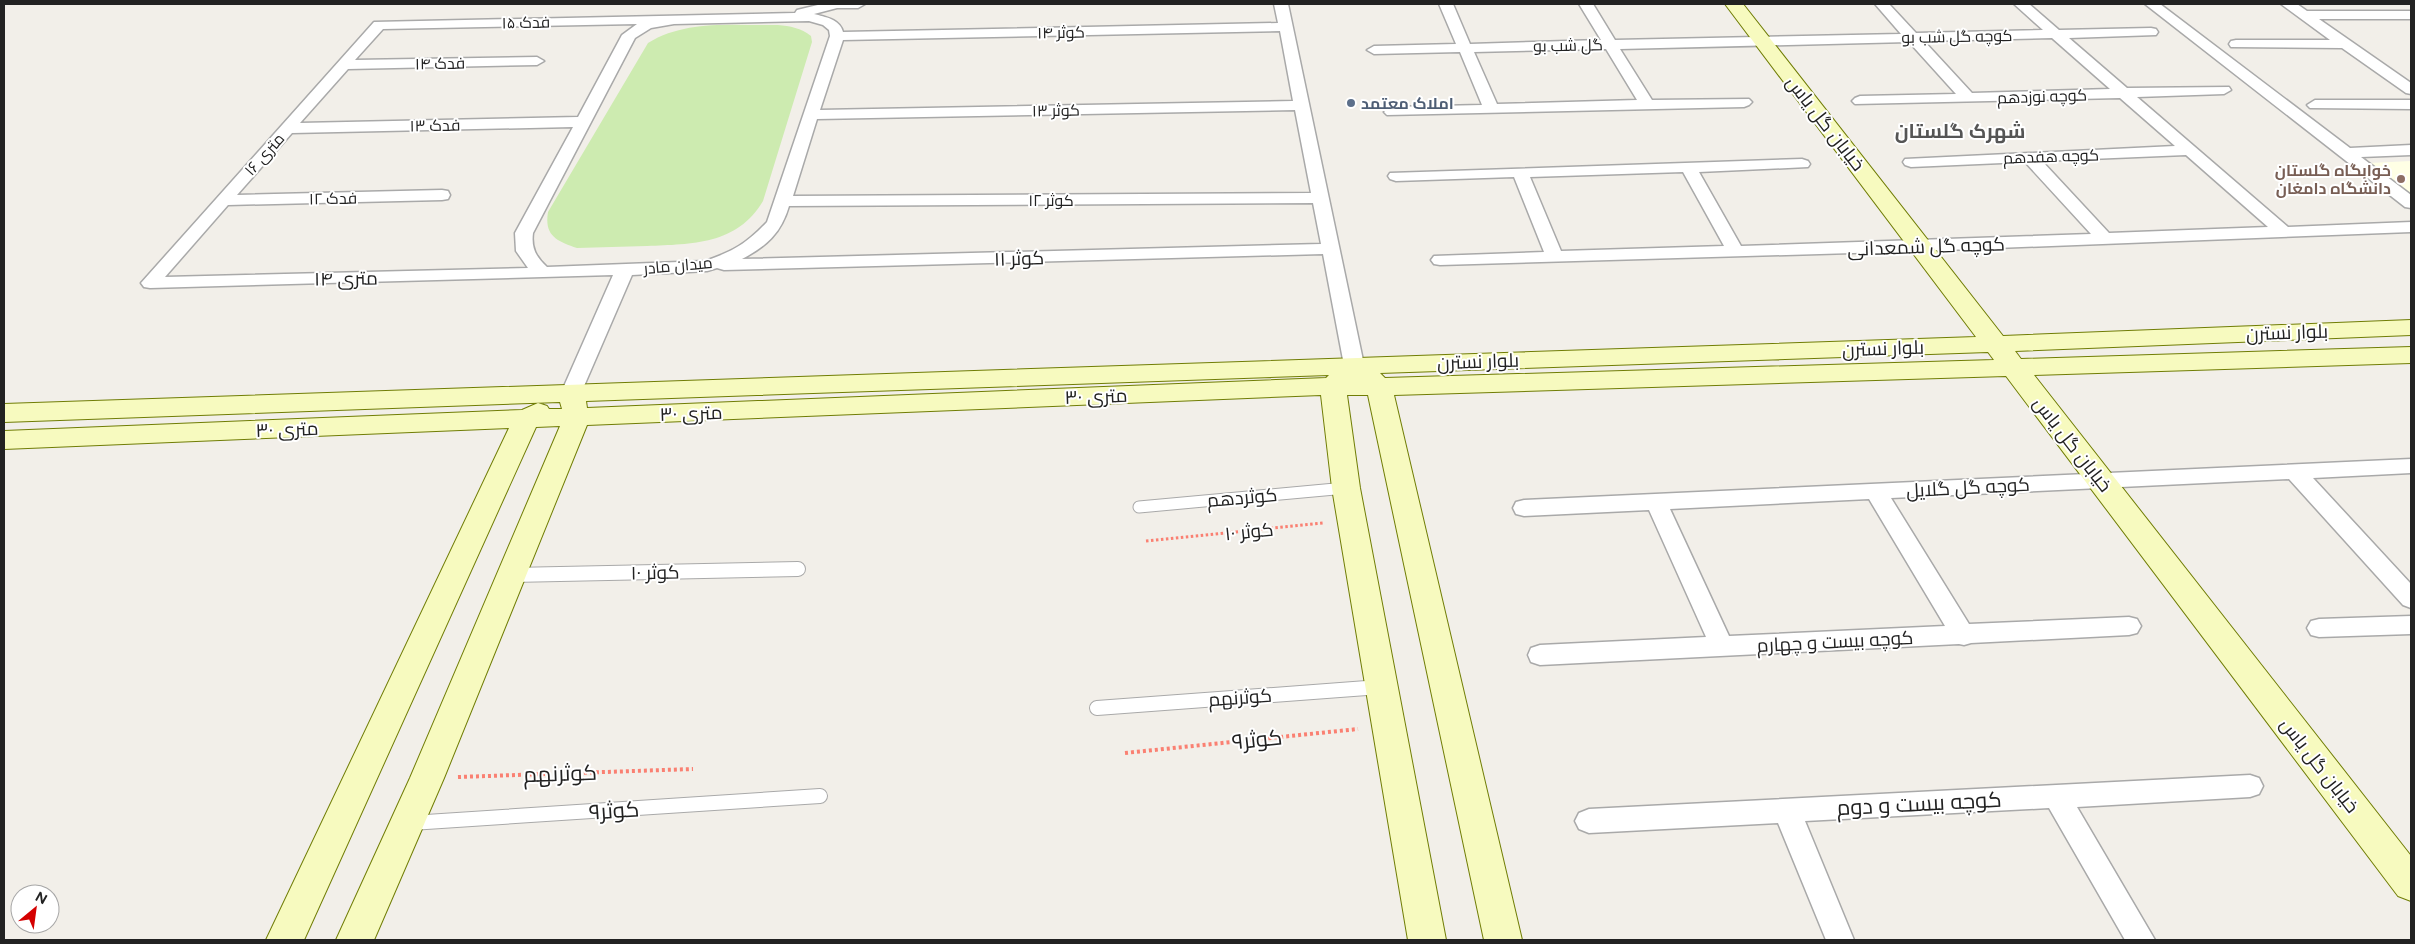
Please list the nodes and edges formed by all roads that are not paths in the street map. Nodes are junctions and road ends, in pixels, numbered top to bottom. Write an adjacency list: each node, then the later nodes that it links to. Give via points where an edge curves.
1 (858, 4): 13 (street, via 837,4)
2 (1281, 4): 16 (street)
3 (1446, 4): 25 (street)
4 (1586, 4): 22 (street)
5 (1734, 4): 21 (street, خیابان گل یاس)
6 (1882, 4): 20 (street)
7 (2021, 4): 18 (street)
8 (2152, 4): 48 (street)
9 (2288, 4): 11 (street)
10 (748, 11): 13 (street); 14 (street)
11 (2304, 15): 12 (street); 24 (street)
12 (2410, 15)
13 (787, 17): 19 (street, via 809,17 828,22 836,28)
14 (672, 20): 15 (street, فدک ۱۵); 44 (street, via 647,24 629,35)
15 (379, 25): 28 (street, ۱۶ متری)
16 (1286, 27): 19 (street, کوثر ۱۴); 38 (street)
17 (2151, 32): 18 (street, کوچه گل شب بو)
18 (2056, 34): 20 (street, کوچه گل شب بو); 33 (street)
19 (837, 36): 43 (street, میدان مادر)
20 (1912, 37): 21 (street, کوچه گل شب بو); 34 (street)
21 (1762, 40): 22 (street, گل شب بو); 63 (street, خیابان گل یاس)
22 (1610, 44): 25 (street, گل شب بو); 39 (street)
23 (2236, 44): 24 (street)
24 (2345, 44): 29 (street)
25 (1464, 48): 26 (street, گل شب بو); 41 (street)
26 (1374, 50)
27 (537, 61): 28 (street, فدک ۱۴)
28 (343, 65): 45 (street, ۱۶ متری)
29 (2389, 74): 30 (street); 32 (street)
30 (2411, 74)
31 (2224, 90): 33 (street, کوچه نوزدهم)
32 (2411, 90)
33 (2126, 93): 34 (street, کوچه نوزدهم); 46 (street)
34 (1968, 98): 35 (street, کوچه نوزدهم)
35 (1860, 101)
36 (1744, 102): 39 (street)
37 (2411, 104): 40 (street)
38 (1301, 105): 43 (street, کوثر ۱۳); 56 (street)
39 (1647, 105): 41 (street)
40 (2315, 105)
41 (1491, 110): 42 (street)
42 (1392, 112)
43 (811, 116): 58 (street, میدان مادر)
44 (583, 122): 45 (street, فدک ۱۳); 70 (street, via 524,233 524,251)
45 (287, 128): 57 (street, ۱۶ متری)
46 (2192, 150): 49 (street, کوچه هفدهم); 61 (street)
47 (2411, 150): 48 (street)
48 (2346, 153): 59 (street)
49 (2029, 157): 50 (street, کوچه هفدهم); 62 (street)
50 (1911, 162)
51 (1802, 164): 52 (street)
52 (1688, 167): 53 (street); 65 (street)
53 (1520, 172): 54 (street); 66 (street)
54 (1396, 176)
55 (442, 195): 57 (street, فدک ۱۲)
56 (1320, 198): 58 (street, کوثر ۱۲); 64 (street)
57 (223, 200): 71 (street, ۱۶ متری)
58 (782, 201): 68 (street, میدان مادر, via 775,224 764,238 745,252)
59 (2411, 203)
60 (2411, 227): 61 (street, کوچه گل شمعدانی)
61 (2284, 232): 62 (street, کوچه گل شمعدانی)
62 (2105, 239): 63 (street, کوچه گل شمعدانی)
63 (1920, 246): 65 (street, کوچه گل شمعدانی); 73 (street, خیابان گل یاس)
64 (1331, 249): 68 (street, کوثر ۱۱); 76 (street)
65 (1736, 252): 66 (street, کوچه گل شمعدانی)
66 (1554, 257): 67 (street, کوچه گل شمعدانی)
67 (1440, 260)
68 (707, 266): 69 (street, میدان مادر)
69 (625, 269): 70 (street, میدان مادر); 78 (street)
70 (543, 273): 71 (street, ۱۴ متری)
71 (150, 283)
72 (2411, 327): 73 (street, بلوار نسترن)
73 (1996, 344): 75 (street, خیابان گل یاس); 76 (street, بلوار نسترن)
74 (2411, 356): 75 (street, بلوار نسترن)
75 (2014, 368): 77 (street, بلوار نسترن); 84 (street, خیابان گل یاس)
76 (1344, 376): 77 (street); 78 (street, ۳۰ متری); 85 (street)
77 (1379, 387): 111 (street)
78 (574, 405): 79 (street, ۳۰ متری); 80 (street); 91 (street)
79 (4, 413)
80 (526, 420): 81 (street, ۳۰ متری); 108 (street)
81 (4, 440)
82 (2411, 466): 83 (street, کوچه گل گلایل)
83 (2294, 471): 84 (street, کوچه گل گلایل); 92 (street)
84 (2101, 480): 86 (street, کوچه گل گلایل); 107 (street, خیابان گل یاس)
85 (1346, 488): 88 (lane, کوثردهم); 99 (street)
86 (1875, 491): 87 (street, کوچه گل گلایل); 96 (street)
87 (1656, 501): 89 (street, کوچه گل گلایل); 97 (street)
88 (1139, 507)
89 (1524, 508)
90 (798, 569): 91 (lane, کوثر ۱۰)
91 (512, 575): 106 (street)
92 (2411, 599)
93 (2411, 625): 95 (street)
94 (2129, 626): 96 (street, کوچه بیست و چهارم)
95 (2319, 628)
96 (1964, 636): 97 (street, کوچه بیست و چهارم)
97 (1722, 647): 98 (street, کوچه بیست و چهارم)
98 (1540, 655)
99 (1382, 686): 100 (lane, کوثرنهم); 110 (street)
100 (1098, 708)
101 (2250, 786): 103 (street, کوچه بیست و دوم)
102 (820, 796): 106 (lane, کوثر۹)
103 (2056, 796): 104 (street, کوچه بیست و دوم); 113 (street)
104 (1787, 811): 105 (street, کوچه بیست و دوم); 112 (street)
105 (1589, 821)
106 (407, 823): 109 (street)
107 (2411, 884)
108 (285, 940)
109 (355, 940)
110 (1427, 940)
111 (1504, 940)
112 (1840, 940)
113 (2141, 940)

